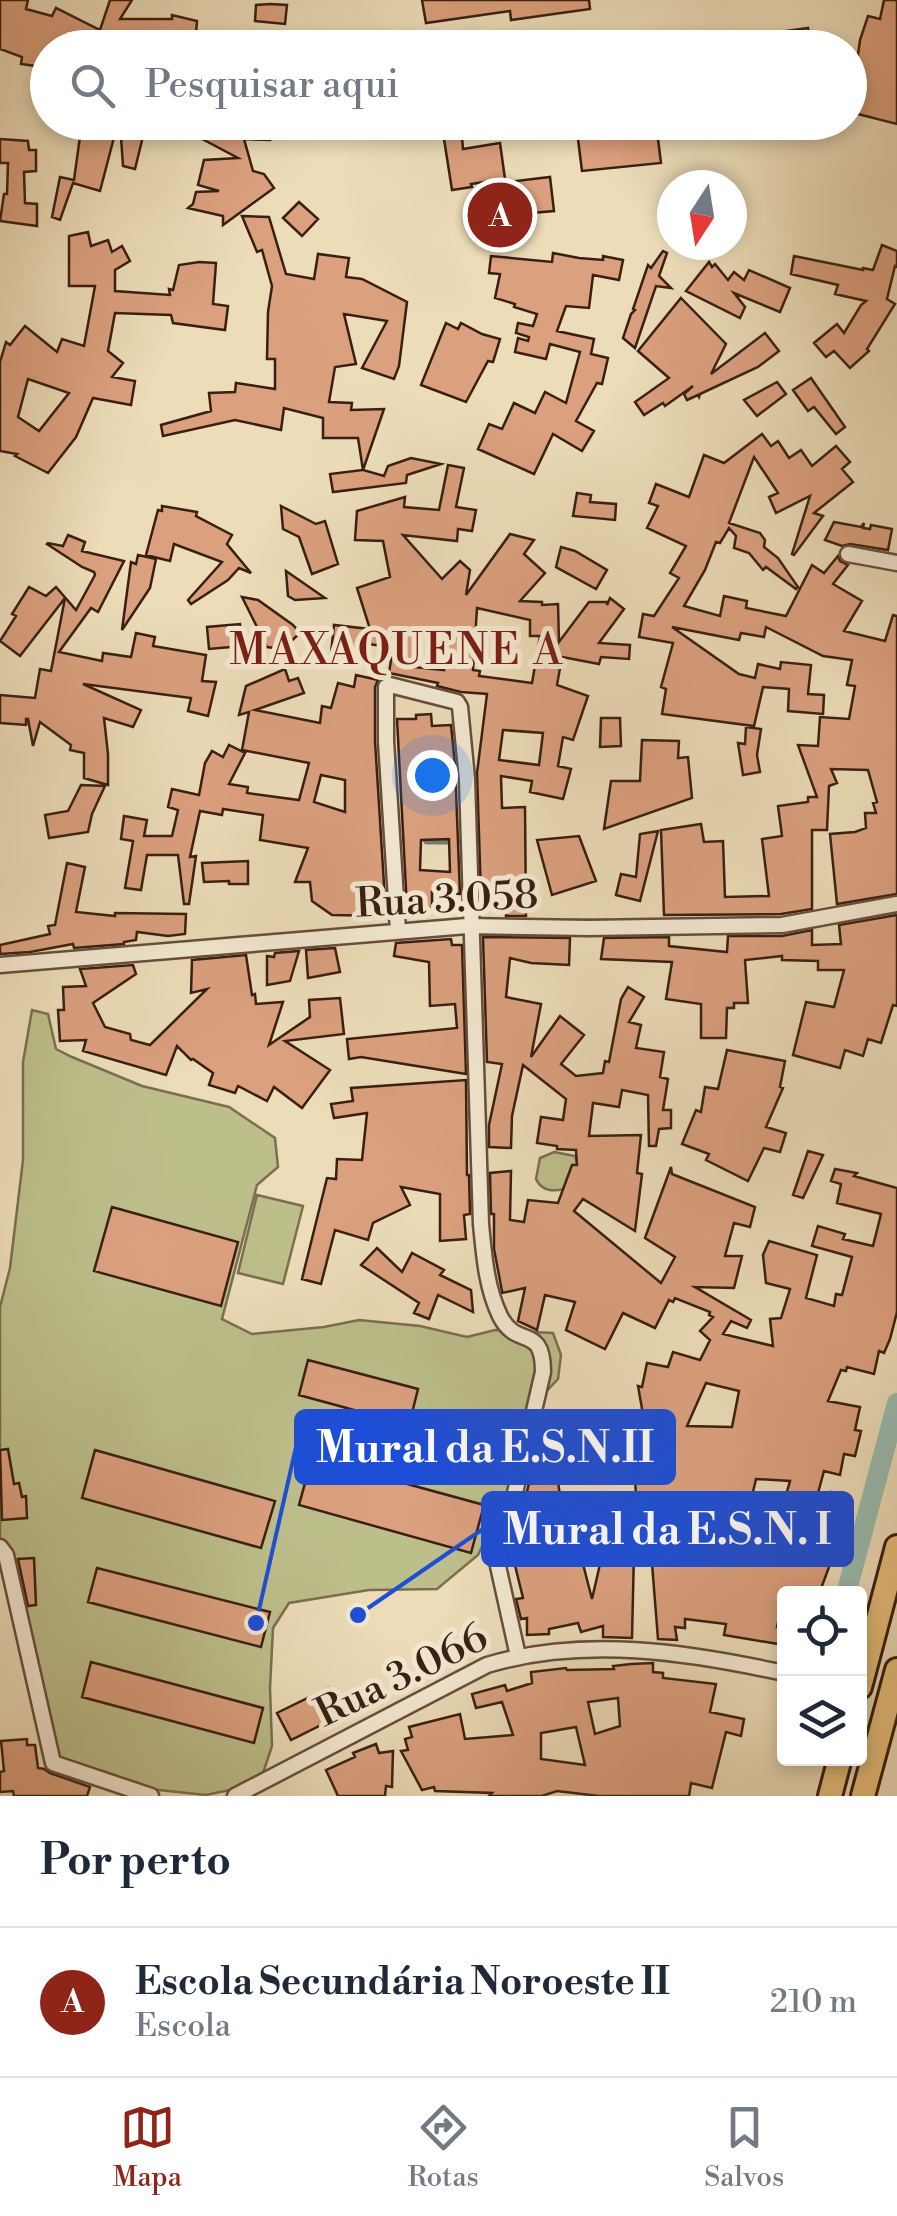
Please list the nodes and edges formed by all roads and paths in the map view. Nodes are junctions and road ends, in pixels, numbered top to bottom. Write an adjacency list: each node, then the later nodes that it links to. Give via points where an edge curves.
1 (848, 554): 2 (street)
2 (897, 563)
3 (897, 904): 4 (street, Rua 3.058, via 782,925)
4 (471, 926): 5 (street, Rua 3.058); 5 (street, via 460,707 390,684 386,742); 10 (street, via 486,1269 505,1325 535,1342 543,1356 498,1566)
5 (398, 931): 6 (street, Rua 3.058)
6 (0, 966)
7 (0, 1547): 9 (street)
8 (897, 1547): 12 (main road)
9 (7, 1589): 15 (street, via 52,1763)
10 (518, 1656): 11 (street, Rua 3.066, via 654,1650); 16 (street, Rua 3.066, via 487,1665)
11 (777, 1672)
12 (863, 1676)
13 (896, 1677): 18 (main road)
14 (838, 1766): 17 (main road)
15 (151, 1796)
16 (235, 1796)
17 (830, 1796)
18 (863, 1796)

